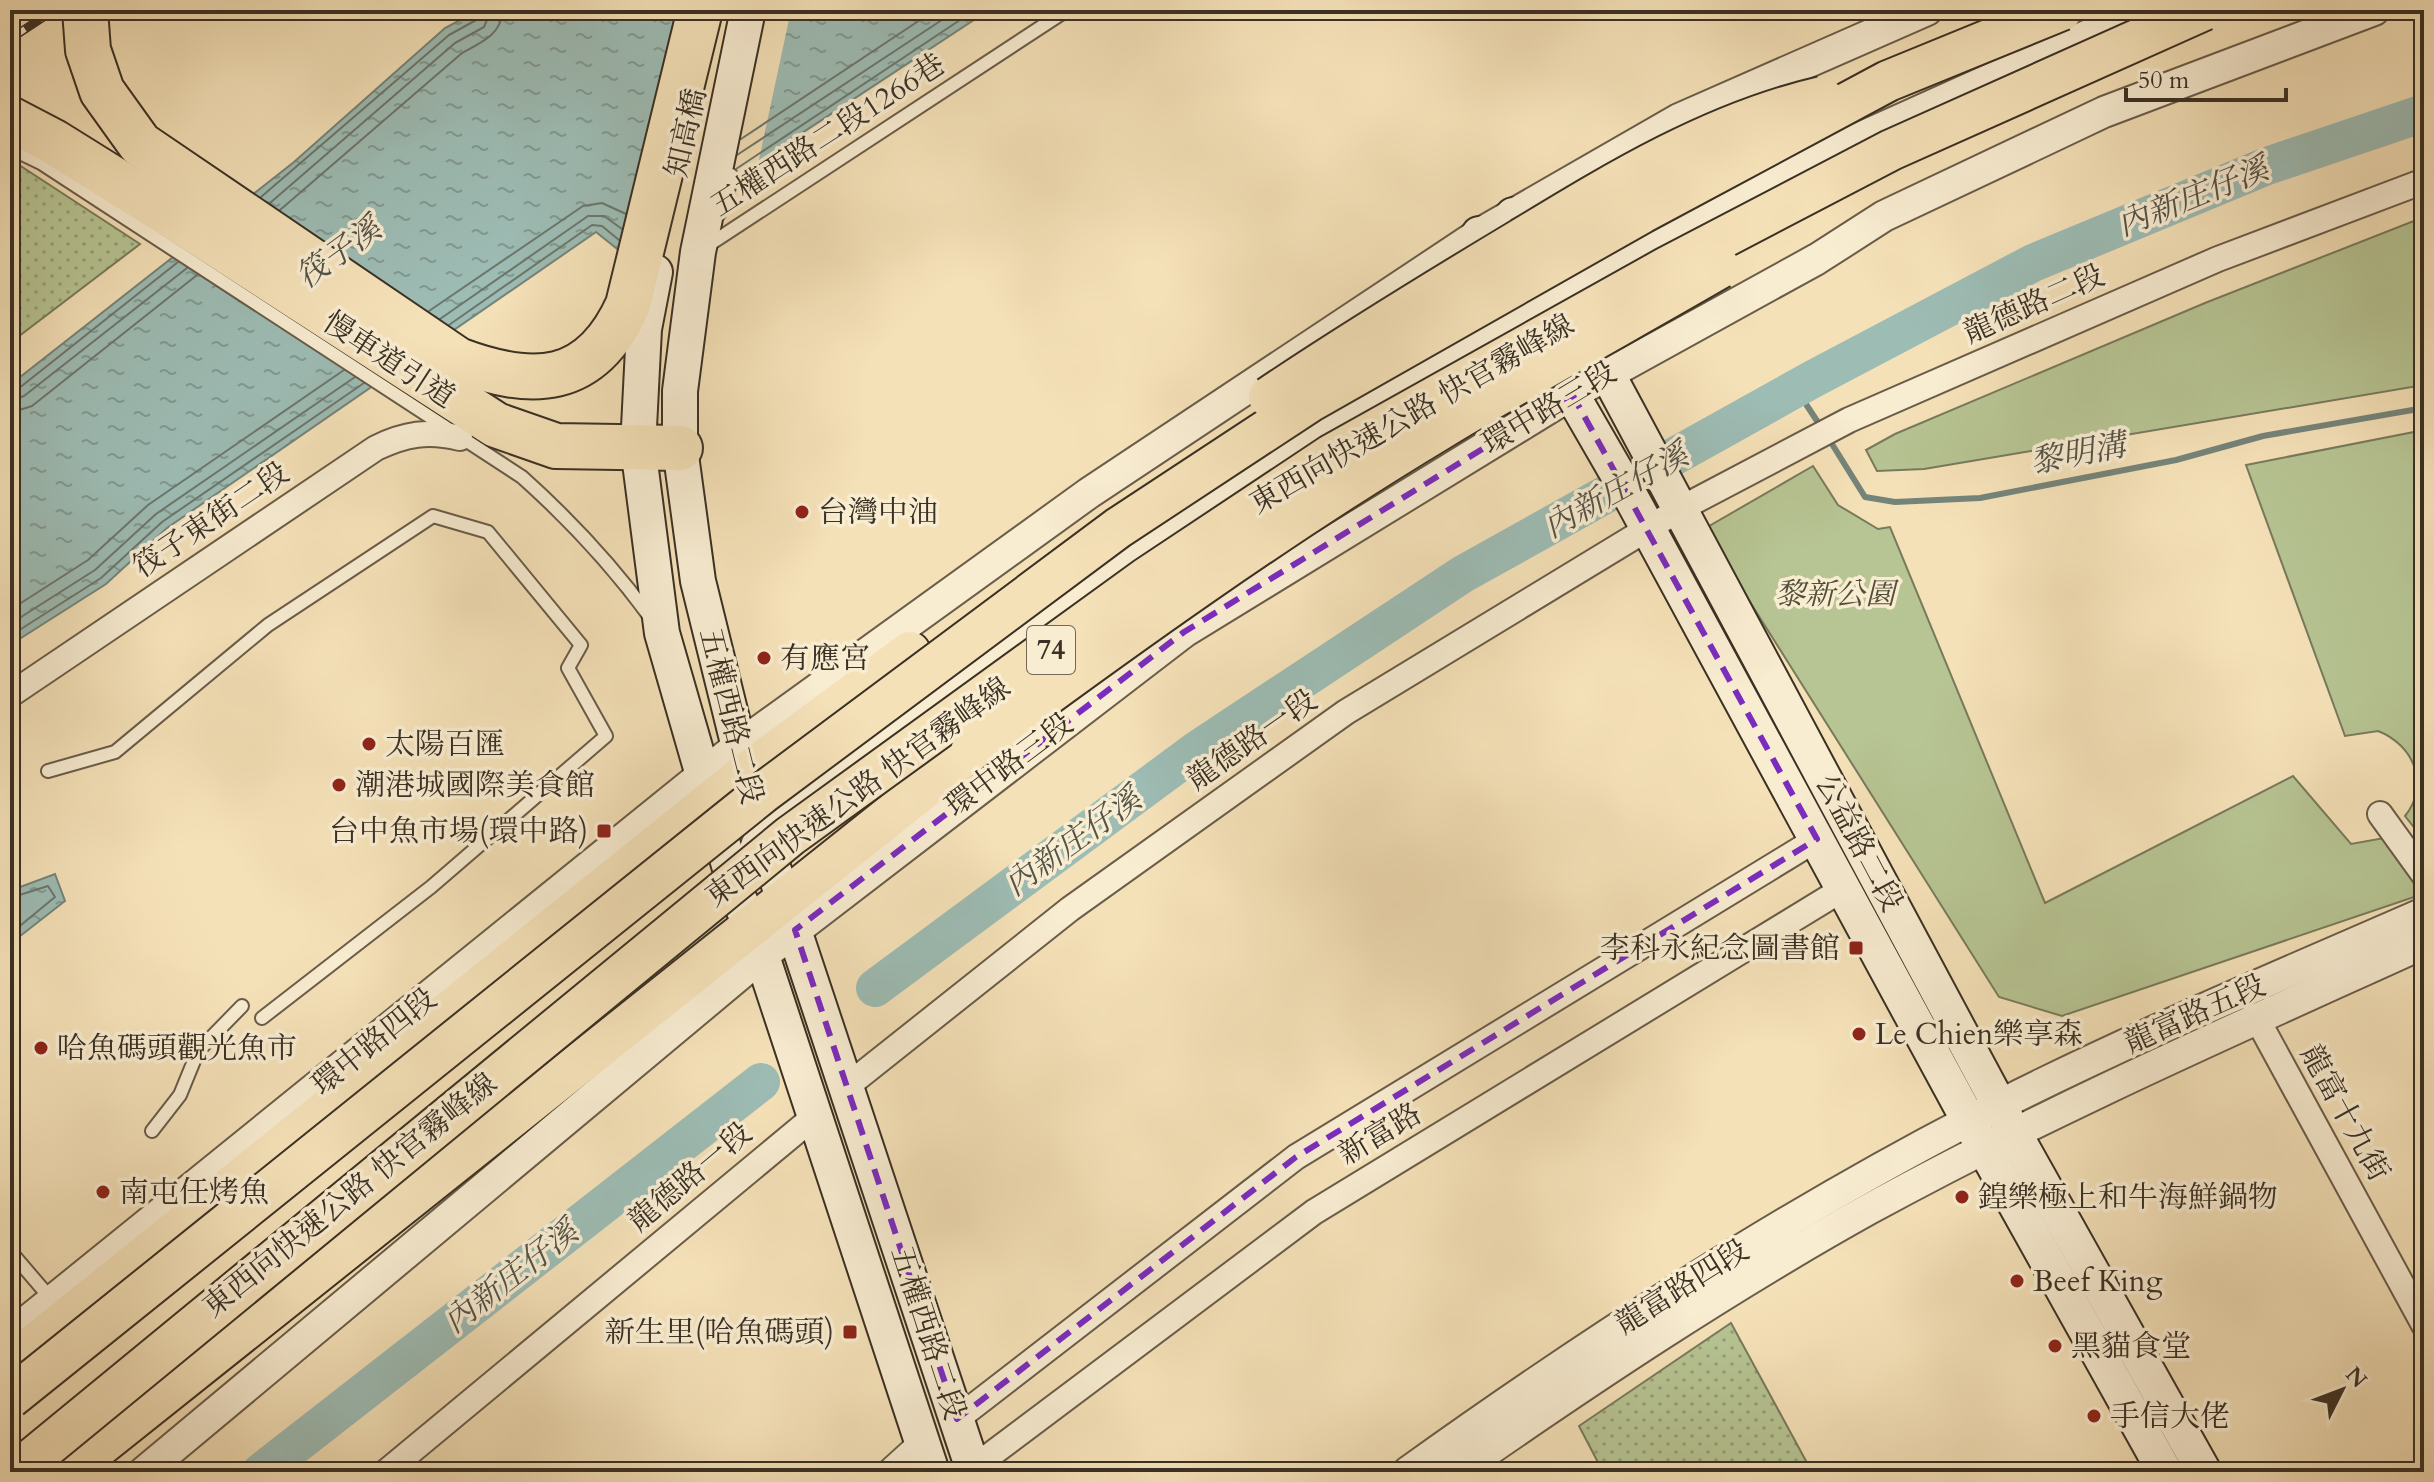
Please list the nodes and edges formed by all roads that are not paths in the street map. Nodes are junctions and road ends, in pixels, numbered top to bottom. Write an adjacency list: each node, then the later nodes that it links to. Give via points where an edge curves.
1 (85, 10): 20 (highway, via 94,71 113,110)
2 (700, 10): 25 (highway)
3 (713, 10): 25 (main road, 知高橋)
4 (748, 10): 21 (main road, 知高橋)
5 (761, 10): 14 (lane)
6 (1067, 10): 24 (lane, 五權西路二段1266巷)
7 (2062, 10): 13 (highway, 東西向快速公路 快官霧峰線 / 74, bridge)
8 (2104, 10): 26 (street, via 1789,156)
9 (2144, 10): 26 (street, via 1793,168)
10 (2204, 10): 17 (highway, 東西向快速公路 快官霧峰線 / 74, bridge)
11 (2374, 10): 28 (street, 環中路三段, via 2104,112 1884,216)
12 (1918, 12): 22 (street, via 1679,119)
13 (1888, 81): 37 (highway, bridge, via 1739,122 1615,182 1375,326 1197,442 910,652); 62 (highway, 東西向快速公路 快官霧峰線 / 74, bridge, via 1311,401 1118,528 764,792)
14 (747, 84)
15 (10, 119): 20 (highway)
16 (10, 148): 29 (lane, 慢車道引道, via 129,221)
17 (1891, 150): 47 (highway, bridge, via 1823,212 1442,428 1156,614 971,751); 67 (highway, 東西向快速公路 快官霧峰線 / 74, bridge, via 1667,267 1331,455 1146,578 790,836)
18 (734, 158): 21 (lane)
19 (2424, 181): 33 (street, 龍德路二段, via 2218,259 1849,420)
20 (194, 207): 29 (highway)
21 (716, 210): 24 (main road, 五權西路二段)
22 (1513, 215): 23 (street); 26 (main road, 公益路二段)
23 (1479, 234): 27 (main road, 公益路二段); 37 (street, via 1089,493)
24 (698, 252): 32 (main road, 五權西路二段, via 680,391)
25 (647, 268): 29 (highway, via 617,330 588,359 541,379); 32 (main road, 五權西路二段, via 644,329)
26 (1558, 290): 27 (street); 28 (main road, 公益路二段)
27 (1524, 308): 30 (main road, 公益路二段); 41 (street, via 1311,422 1125,542)
28 (1613, 384): 30 (street, 環中路三段); 33 (main road, 公益路二段)
29 (436, 385): 31 (lane, 慢車道引道); 32 (highway, via 496,425 556,446)
30 (1578, 405): 34 (main road, 公益路二段); 47 (street, 環中路三段, via 1184,632)
31 (460, 438): 35 (lane, 慢車道引道, via 522,477 574,524); 36 (street, 筏子東街二段, via 421,432 376,448)
32 (659, 447): 35 (main road, 五權西路二段); 37 (main road, 五權西路二段)
33 (1680, 509): 34 (street, 龍德路一段); 55 (main road, 公益路二段)
34 (1640, 513): 42 (main road, 公益路二段); 53 (street, 龍德路一段, via 1346,712 1070,909)
35 (662, 633): 39 (main road, 五權西路二段)
36 (10, 695)
37 (741, 761): 39 (highway); 41 (main road, 五權西路二段)
38 (48, 771): 52 (lane, via 115,752 268,625 433,516 488,532 581,645 568,668 606,736 431,887)
39 (707, 789): 43 (main road, 五權西路二段); 58 (street, 環中路四段); 61 (highway, via 550,932)
40 (2380, 814): 44 (street)
41 (759, 824): 43 (street); 47 (main road, 五權西路二段); 48 (street)
42 (1817, 839): 45 (main road, 公益路二段); 63 (street, 新富路, via 1296,1157)
43 (723, 842): 48 (main road, 五權西路二段); 64 (street)
44 (2424, 875)
45 (1843, 889): 55 (main road, 公益路二段); 66 (street, 新富路, via 1314,1212)
46 (2424, 913): 55 (street, 龍富路五段, via 2191,1015)
47 (789, 916): 48 (highway); 53 (main road, 五權西路二段)
48 (750, 925): 54 (main road, 五權西路二段); 68 (street); 69 (highway); 70 (street)
49 (2424, 943): 51 (street, 龍富路五段)
50 (242, 1006): 56 (lane, via 198,1051 180,1095)
51 (2256, 1017): 55 (street, 龍富路五段); 59 (street, 龍富十九街)
52 (262, 1018)
53 (846, 1087): 63 (main road, 五權西路二段)
54 (815, 1116): 65 (main road, 五權西路二段); 71 (street, 龍德路一段)
55 (1992, 1127): 73 (street, 龍富路四段, via 1837,1193 1585,1347); 74 (street, 龍富路四段, via 1867,1210 1639,1348); 75 (main road, 公益路二段); 76 (main road, 公益路二段)
56 (152, 1131)
57 (10, 1251): 58 (lane)
58 (52, 1300): 60 (street, 環中路四段)
59 (2424, 1325)
60 (10, 1335)
61 (10, 1364)
62 (10, 1398)
63 (957, 1419): 66 (main road, 五權西路二段)
64 (10, 1420)
65 (927, 1457): 72 (street)
66 (974, 1470)
67 (16, 1472)
68 (33, 1472)
69 (67, 1472)
70 (144, 1472)
71 (386, 1472)
72 (889, 1472)
73 (1408, 1472)
74 (1457, 1472)
75 (2165, 1472)
76 (2204, 1472)

